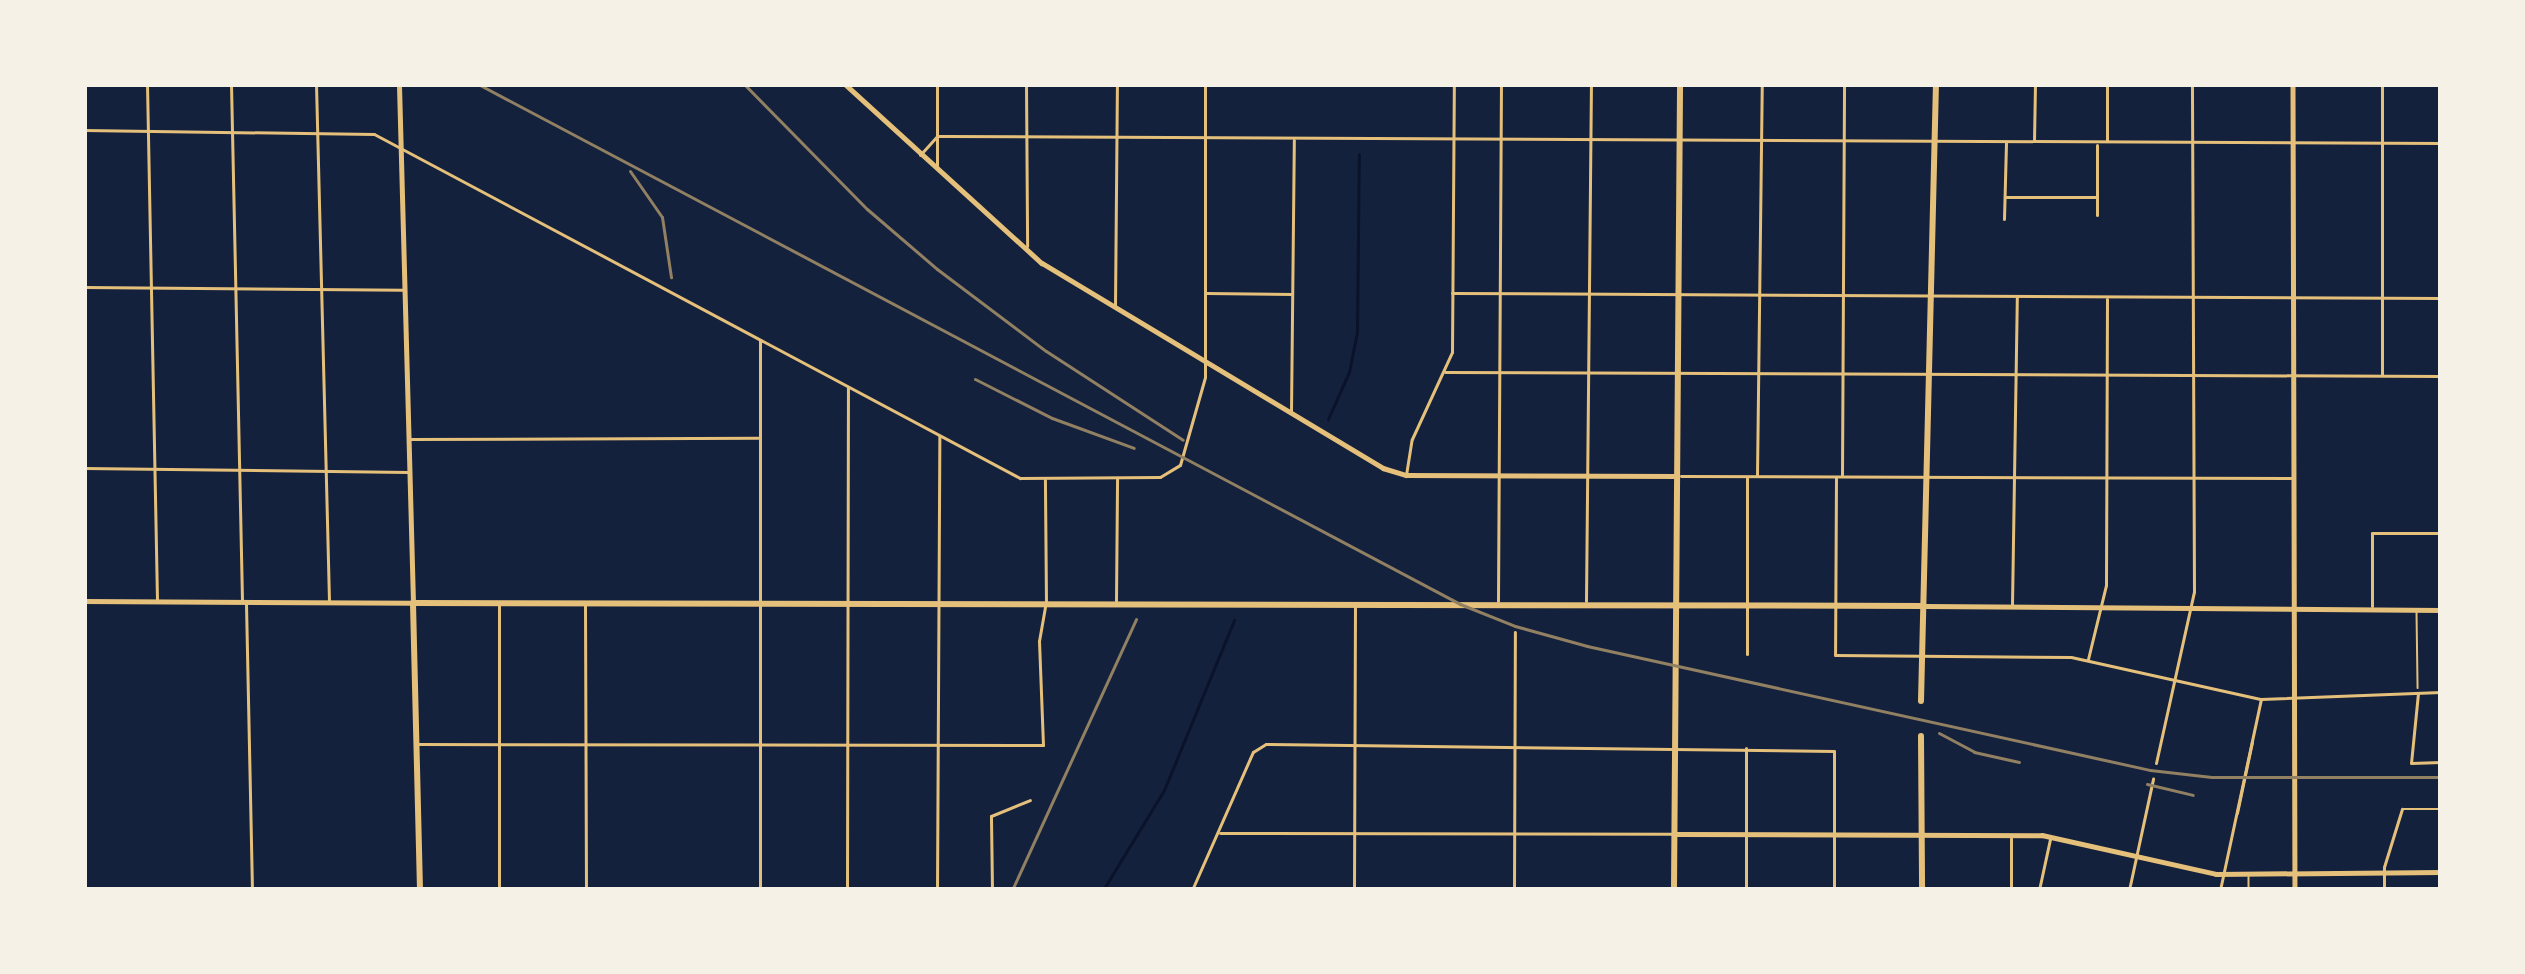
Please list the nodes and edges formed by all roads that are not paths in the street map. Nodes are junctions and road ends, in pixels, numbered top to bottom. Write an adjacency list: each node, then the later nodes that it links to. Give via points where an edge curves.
1 (146, 84): 23 (street)
2 (231, 84): 24 (street)
3 (316, 84): 25 (street)
4 (399, 84): 46 (street)
5 (845, 84): 47 (street)
6 (937, 84): 26 (street)
7 (1026, 84): 28 (street)
8 (1117, 84): 29 (street)
9 (1205, 84): 30 (street)
10 (1454, 84): 27 (street)
11 (1501, 84): 31 (street)
12 (1591, 84): 32 (street)
13 (1680, 84): 34 (main road)
14 (1762, 84): 36 (street)
15 (1844, 84): 35 (street)
16 (1936, 84): 37 (main road)
17 (2035, 84): 39 (street)
18 (2107, 84): 41 (street)
19 (2192, 84): 42 (street)
20 (2293, 84): 43 (street)
21 (2382, 84): 44 (street)
22 (84, 130): 23 (street)
23 (147, 132): 24 (street); 55 (street)
24 (231, 133): 25 (street); 56 (street)
25 (317, 134): 46 (street, via 374,134); 57 (street)
26 (937, 136): 28 (street); 47 (street); 48 (street)
27 (1454, 136): 31 (street); 33 (street); 60 (street)
28 (1026, 137): 29 (street); 53 (street)
29 (1116, 137): 30 (street); 74 (street)
30 (1205, 137): 33 (street); 59 (street)
31 (1500, 137): 32 (street); 61 (street)
32 (1590, 137): 34 (street); 62 (street)
33 (1294, 138): 64 (street)
34 (1680, 141): 36 (street); 63 (main road)
35 (1844, 141): 36 (street); 37 (street); 67 (street)
36 (1762, 142): 65 (street)
37 (1936, 142): 38 (street); 68 (main road)
38 (2006, 142): 39 (street); 49 (street)
39 (2035, 142): 40 (street)
40 (2097, 142): 41 (street); 50 (street)
41 (2107, 142): 42 (street)
42 (2192, 142): 43 (street); 66 (street)
43 (2290, 142): 44 (street); 71 (street)
44 (2382, 142): 45 (street); 72 (street)
45 (2441, 143)
46 (404, 150): 58 (street); 75 (street)
47 (920, 155): 48 (street)
48 (938, 170): 53 (street)
49 (2005, 197): 50 (street); 52 (street)
50 (2097, 197): 51 (street)
51 (2097, 215)
52 (2004, 219)
53 (1027, 248): 74 (street)
54 (84, 286): 55 (street)
55 (150, 287): 56 (street); 96 (street)
56 (235, 288): 57 (street); 97 (street)
57 (320, 289): 58 (street); 98 (street)
58 (405, 290): 94 (street)
59 (1204, 292): 64 (street); 76 (street)
60 (1452, 293): 61 (street); 77 (street)
61 (1499, 293): 62 (street); 78 (street)
62 (1589, 293): 63 (street); 79 (street)
63 (1678, 294): 65 (street); 80 (main road)
64 (1294, 295): 91 (street)
65 (1758, 296): 67 (street); 81 (street)
66 (2192, 296): 70 (street); 71 (street); 89 (street)
67 (1843, 297): 68 (street); 82 (street)
68 (1932, 297): 69 (street); 83 (main road)
69 (2018, 297): 70 (street); 84 (street)
70 (2107, 297): 86 (street)
71 (2290, 297): 72 (street); 85 (street)
72 (2382, 298): 73 (street); 87 (street)
73 (2441, 298)
74 (1114, 308): 76 (street)
75 (760, 338): 90 (street); 93 (street)
76 (1204, 362): 91 (street); 104 (street, via 1180,465 1168,475)
77 (1445, 372): 78 (street); 100 (street, via 1412,439)
78 (1499, 372): 79 (street); 101 (street)
79 (1589, 373): 80 (street); 102 (street)
80 (1678, 374): 81 (street); 103 (main road)
81 (1756, 374): 82 (street); 106 (street)
82 (1842, 374): 83 (street); 107 (street)
83 (1928, 374): 84 (street); 108 (main road)
84 (2018, 375): 86 (street); 109 (street)
85 (2290, 375): 87 (street); 89 (street); 112 (street)
86 (2106, 376): 89 (street); 110 (street)
87 (2382, 376): 88 (street)
88 (2441, 376)
89 (2191, 377): 113 (street)
90 (848, 385): 92 (street); 124 (street)
91 (1291, 414): 100 (street)
92 (939, 434): 111 (street, via 1020,478); 125 (street)
93 (760, 438): 94 (street); 123 (street)
94 (409, 439): 99 (street)
95 (84, 468): 96 (street)
96 (154, 469): 97 (street); 116 (street)
97 (240, 470): 98 (street); 117 (street)
98 (326, 471): 99 (street); 118 (street)
99 (410, 472): 120 (street)
100 (1406, 475): 101 (street)
101 (1498, 476): 102 (street); 128 (street)
102 (1588, 476): 103 (street); 129 (street)
103 (1677, 476): 105 (street); 130 (main road)
104 (1117, 477): 111 (street); 119 (street)
105 (1747, 477): 106 (street); 131 (street)
106 (1757, 477): 107 (street)
107 (1839, 477): 108 (street); 132 (street)
108 (1927, 477): 109 (street); 133 (main road)
109 (2014, 477): 110 (street); 134 (street)
110 (2106, 477): 113 (street); 135 (street)
111 (1045, 478): 126 (street)
112 (2291, 478): 113 (street); 137 (street)
113 (2192, 479): 136 (street)
114 (2441, 533): 138 (street, via 2372,533)
115 (84, 601): 116 (street)
116 (157, 601): 117 (street)
117 (244, 602): 118 (street); 183 (street)
118 (329, 602): 120 (street)
119 (1116, 602): 126 (main road); 127 (main road)
120 (413, 603): 121 (main road); 152 (main road)
121 (499, 603): 122 (main road); 153 (street)
122 (585, 603): 123 (main road); 154 (street)
123 (759, 603): 124 (main road); 155 (street)
124 (847, 603): 125 (main road); 156 (street)
125 (937, 603): 126 (main road); 157 (street)
126 (1046, 603): 157 (street, via 1039,641 1043,745)
127 (1355, 603): 128 (main road); 158 (street)
128 (1498, 603): 129 (main road)
129 (1586, 603): 130 (main road)
130 (1676, 604): 131 (main road); 160 (main road)
131 (1747, 606): 132 (main road); 142 (street)
132 (1836, 606): 133 (main road); 143 (street, via 1835,655)
133 (1924, 606): 134 (street); 143 (main road)
134 (2012, 607): 135 (street)
135 (2101, 608): 136 (street); 144 (street)
136 (2192, 608): 137 (street); 145 (street)
137 (2292, 609): 138 (street); 148 (street)
138 (2372, 609): 139 (street)
139 (2417, 609): 140 (street); 146 (lane)
140 (2441, 610)
141 (1515, 632): 159 (street)
142 (1748, 654)
143 (1924, 656): 144 (street); 150 (main road)
144 (2087, 661): 145 (street)
145 (2175, 682): 149 (street); 162 (street)
146 (2418, 692): 147 (street); 148 (street); 163 (street, via 2410,763)
147 (2441, 692)
148 (2292, 695): 149 (street); 178 (street)
149 (2261, 699): 182 (street)
150 (1922, 701)
151 (1922, 736): 174 (main road)
152 (416, 744): 153 (street); 184 (main road)
153 (499, 744): 154 (street); 185 (street)
154 (585, 744): 155 (street); 186 (street)
155 (758, 744): 156 (street); 187 (street)
156 (847, 744): 157 (street); 188 (street)
157 (936, 744): 189 (street)
158 (1354, 744): 159 (street); 168 (street, via 1266,744 1252,752); 169 (street)
159 (1515, 745): 160 (street); 172 (street)
160 (1675, 746): 161 (street); 170 (main road)
161 (1746, 747): 171 (street); 173 (street, via 1834,751)
162 (2156, 763)
163 (2441, 763)
164 (2153, 779): 177 (street)
165 (1030, 800): 190 (street, via 991,816)
166 (2402, 809): 167 (lane); 179 (street)
167 (2441, 809)
168 (1216, 833): 169 (street); 191 (street)
169 (1354, 834): 172 (street); 192 (street)
170 (1675, 835): 171 (street); 172 (street); 194 (main road)
171 (1746, 835): 173 (street); 195 (street)
172 (1514, 836): 193 (street)
173 (1834, 836): 174 (street); 196 (street)
174 (1923, 836): 175 (street); 197 (main road)
175 (2012, 836): 176 (street); 198 (street)
176 (2051, 836): 177 (street); 199 (street)
177 (2136, 856): 182 (street); 200 (street)
178 (2294, 872): 179 (street); 181 (street); 203 (street)
179 (2384, 872): 180 (street); 204 (street)
180 (2441, 872)
181 (2249, 873): 182 (street); 202 (lane)
182 (2223, 874): 201 (street)
183 (252, 890)
184 (420, 890)
185 (499, 890)
186 (586, 890)
187 (760, 890)
188 (847, 890)
189 (937, 890)
190 (992, 890)
191 (1192, 890)
192 (1354, 890)
193 (1514, 890)
194 (1674, 890)
195 (1746, 890)
196 (1834, 890)
197 (1922, 890)
198 (2011, 890)
199 (2039, 890)
200 (2129, 890)
201 (2220, 890)
202 (2249, 890)
203 (2294, 890)
204 (2384, 890)

